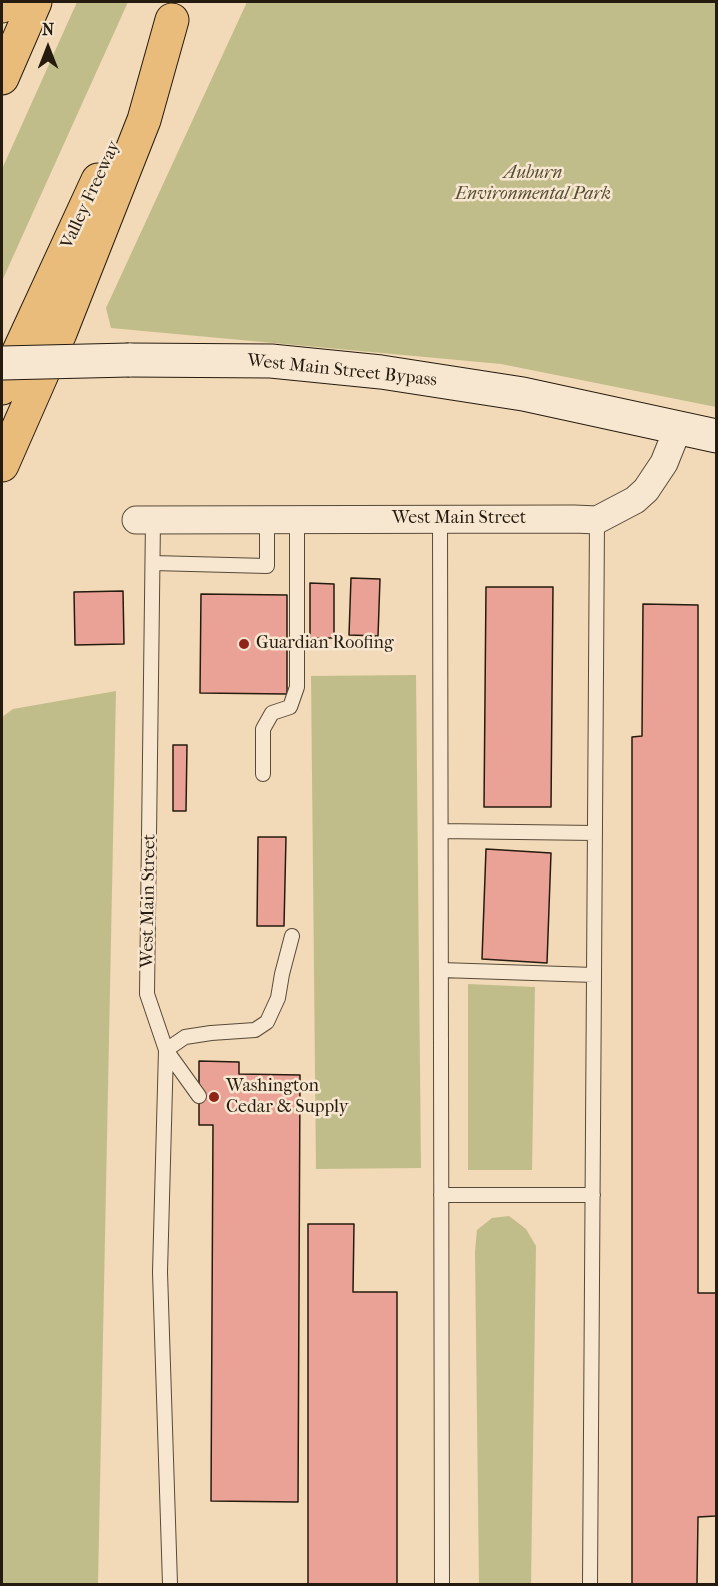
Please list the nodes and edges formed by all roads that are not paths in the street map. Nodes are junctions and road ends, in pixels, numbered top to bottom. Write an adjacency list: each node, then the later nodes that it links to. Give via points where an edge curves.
1 (4, 2): 3 (highway)
2 (35, 2): 5 (highway)
3 (2, 6)
4 (177, 11): 7 (highway, Valley Freeway); 10 (highway, via 144,120 60,333)
5 (2, 78)
6 (2, 363): 8 (main road, West Main Street Bypass, bridge, via 271,361 381,372 524,394)
7 (2, 388)
8 (678, 428): 9 (main road); 15 (street, West Main Street, via 664,463 646,490)
9 (717, 436)
10 (2, 465)
11 (145, 520): 12 (street, West Main Street); 16 (lane, West Main Street)
12 (267, 520): 13 (street, West Main Street); 16 (lane, via 267,566)
13 (297, 520): 14 (street, West Main Street); 17 (lane, via 297,687 290,707 272,713 263,729)
14 (440, 520): 15 (street, West Main Street); 18 (lane)
15 (597, 520): 19 (lane)
16 (153, 563): 23 (lane, West Main Street, via 147,994)
17 (263, 774)
18 (441, 831): 19 (lane); 21 (lane)
19 (595, 833): 22 (lane)
20 (292, 936): 23 (lane, via 278,998 267,1022 255,1030 185,1037)
21 (441, 970): 22 (lane); 25 (lane)
22 (594, 975): 26 (lane)
23 (166, 1050): 24 (lane); 27 (lane, via 160,1272)
24 (199, 1096)
25 (441, 1195): 26 (lane); 28 (lane)
26 (592, 1195): 29 (lane)
27 (170, 1584)
28 (442, 1584)
29 (590, 1584)

